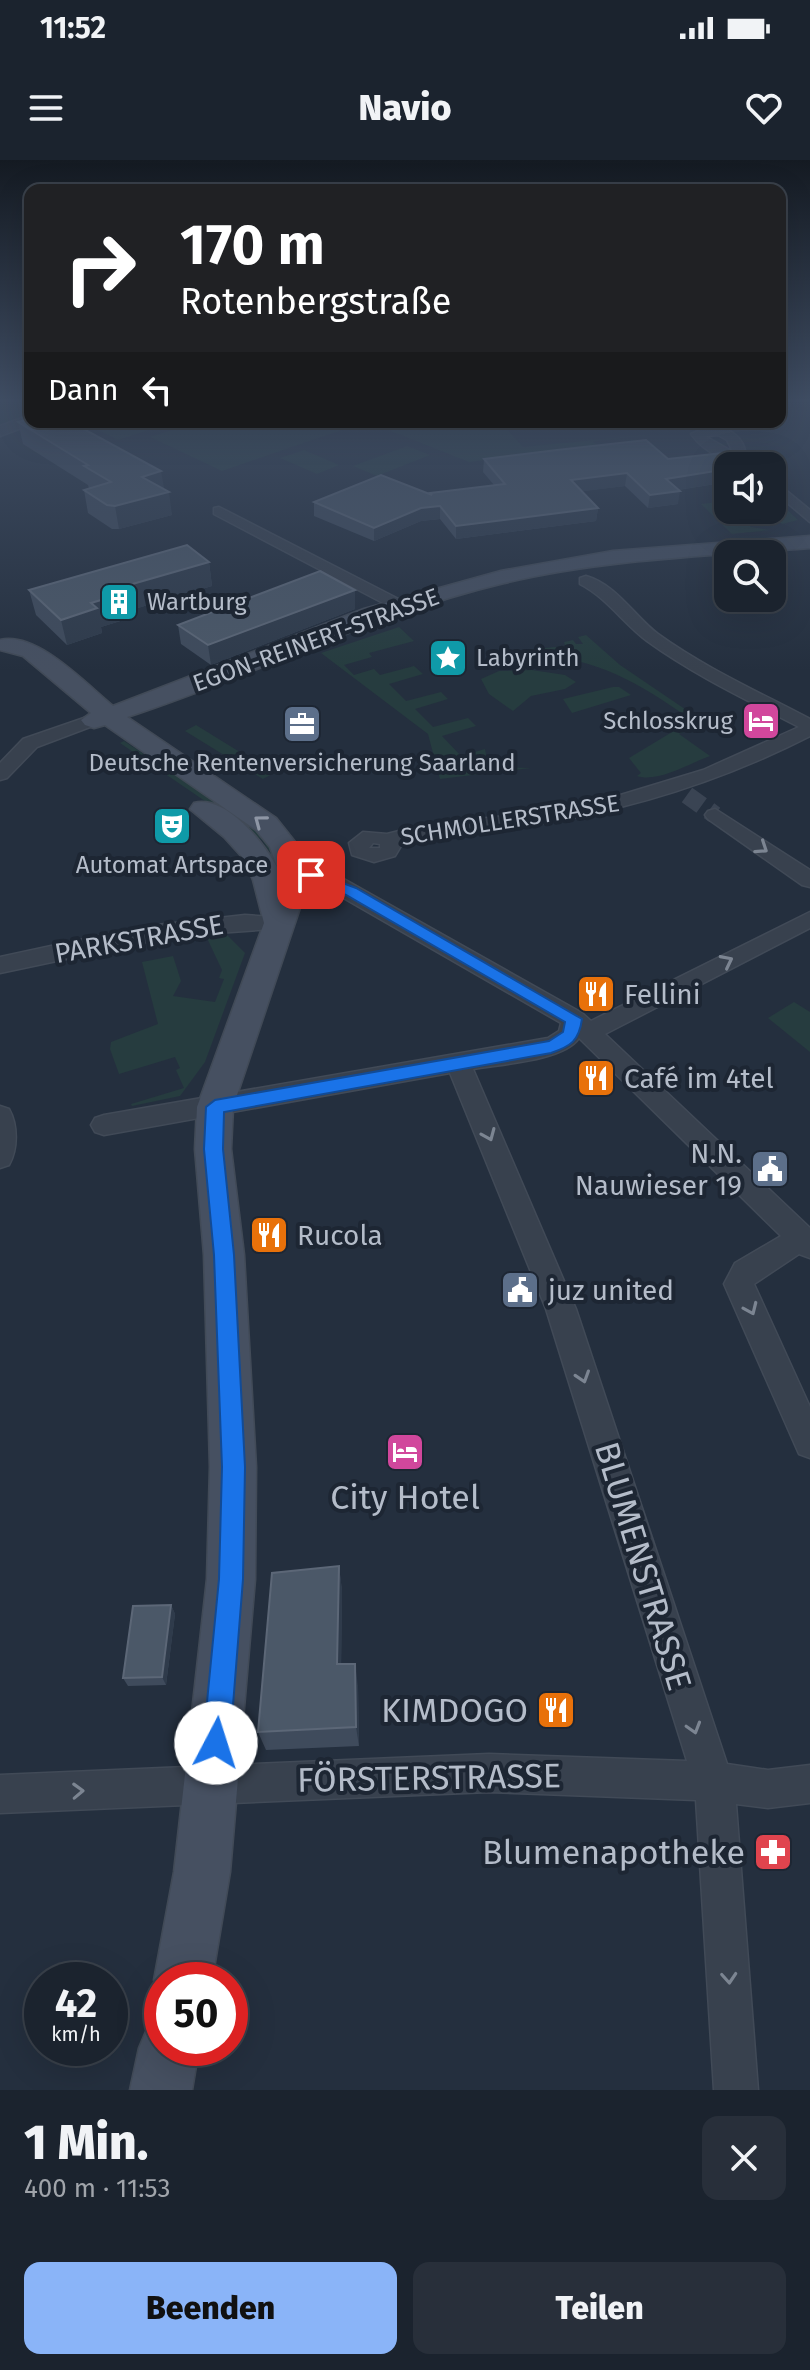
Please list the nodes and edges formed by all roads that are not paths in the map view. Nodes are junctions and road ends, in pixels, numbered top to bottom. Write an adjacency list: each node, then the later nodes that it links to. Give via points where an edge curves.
1 (786, 496): 3 (street)
2 (219, 511): 7 (street)
3 (810, 518)
4 (810, 542): 7 (main road, EGON-REINERT-STRASSE, via 573,562 501,577)
5 (810, 550): 7 (main road, EGON-REINERT-STRASSE, via 575,568)
6 (586, 581): 10 (street, via 599,586 633,622 674,652)
7 (405, 608): 9 (main road, EGON-REINERT-STRASSE); 9 (main road, EGON-REINERT-STRASSE, via 248,663)
8 (4, 641): 9 (main road)
9 (102, 724): 12 (street, via 48,750); 16 (main road, one-way to 9, via 284,845 266,824); 19 (main road, via 243,839 267,876)
10 (810, 728): 15 (street, SCHMOLLERSTRASSE, via 682,791)
11 (0, 751): 12 (street)
12 (22, 753): 13 (street)
13 (0, 774)
14 (715, 815): 17 (street, one-way to 17)
15 (388, 840)
16 (293, 875): 19 (main road, via 292,904); 23 (street, via 311,875 351,892)
17 (810, 880)
18 (810, 919): 20 (street)
19 (279, 923): 22 (street, PARKSTRASSE, via 236,920); 25 (main road)
20 (786, 930): 21 (street); 23 (street, one-way to 20)
21 (810, 934)
22 (0, 965)
23 (581, 1026): 24 (street, via 563,1042); 29 (street)
24 (458, 1063): 25 (street); 31 (street, BLUMENSTRASSE, one-way to 31, via 561,1309)
25 (215, 1107): 27 (street); 32 (main road, via 213,1149 224,1255 233,1467 231,1579)
26 (0, 1116): 28 (street)
27 (104, 1125)
28 (0, 1158)
29 (806, 1242): 30 (street, one-way to 30, via 745,1272 739,1284)
30 (810, 1443)
31 (713, 1781): 32 (street, FÖRSTERSTRASSE, via 489,1773); 33 (street, FÖRSTERSTRASSE, via 768,1789); 38 (street, BLUMENSTRASSE, one-way to 38)
32 (212, 1784): 34 (street, FÖRSTERSTRASSE, one-way to 32); 35 (main road)
33 (810, 1784)
34 (0, 1794)
35 (186, 1962)
36 (166, 2066): 37 (main road)
37 (161, 2090)
38 (736, 2090)

